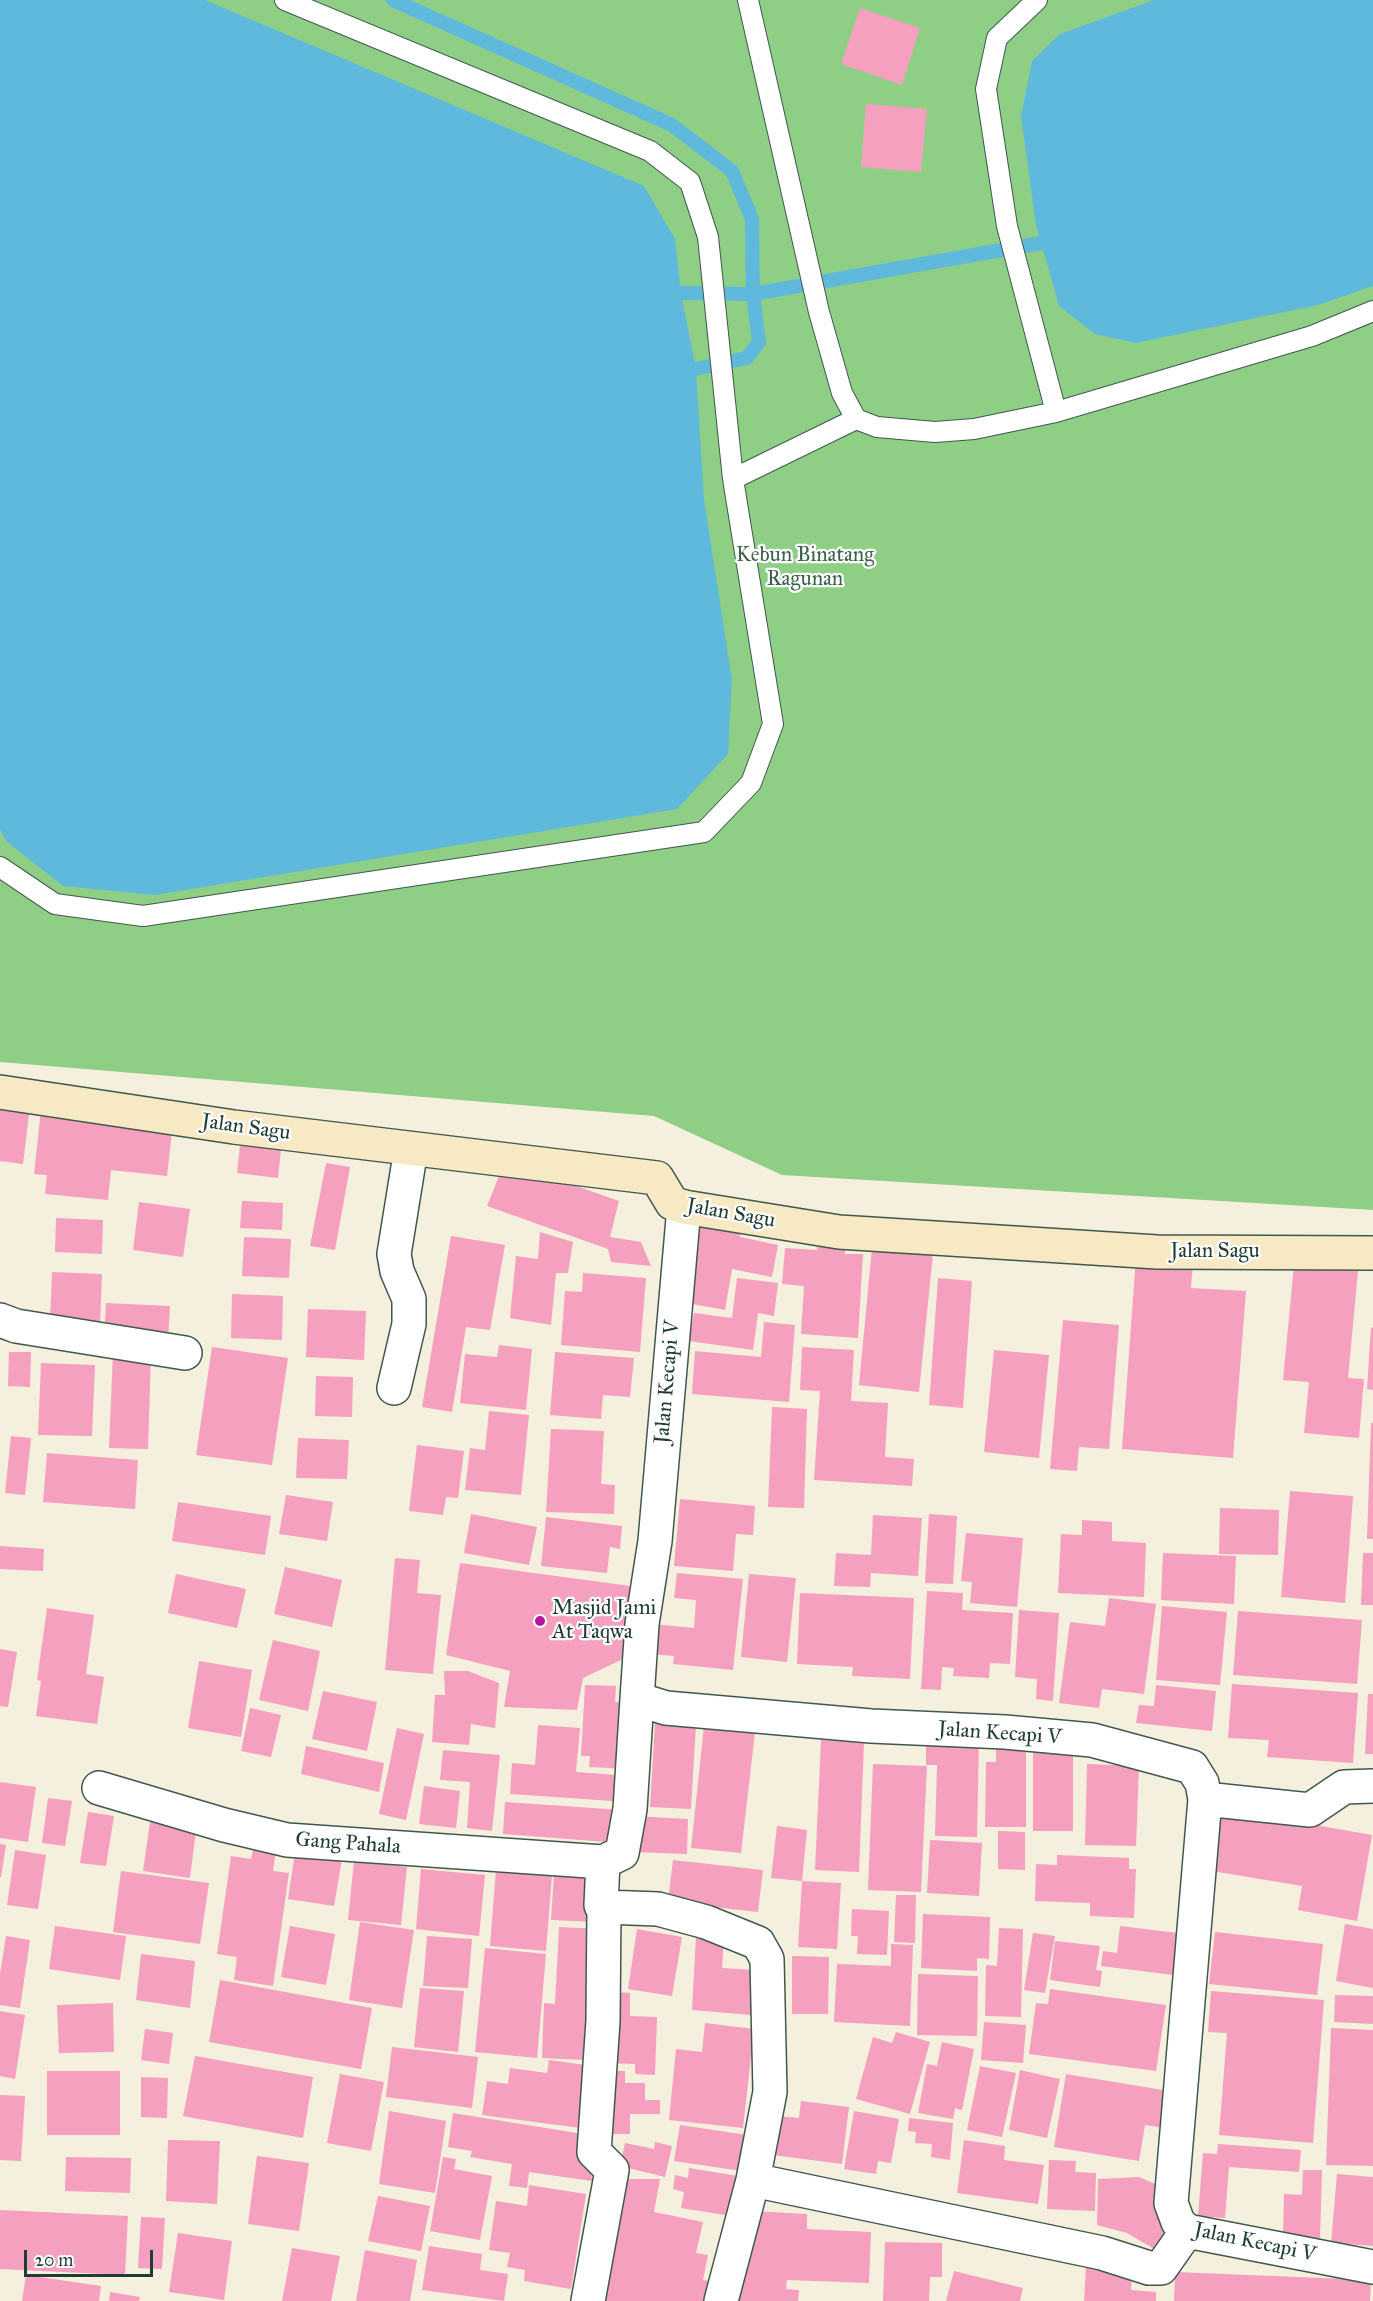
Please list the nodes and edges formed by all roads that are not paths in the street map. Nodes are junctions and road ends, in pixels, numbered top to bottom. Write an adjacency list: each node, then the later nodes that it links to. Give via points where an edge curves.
1 (285, 0): 7 (lane, via 650,151 690,182 708,237)
2 (748, 0): 6 (lane, via 819,312 842,393)
3 (1037, 0): 5 (lane, via 997,38 987,89 1007,226)
4 (1373, 311): 5 (lane, via 1312,336)
5 (1056, 412): 6 (lane, via 974,429 935,432 877,428)
6 (856, 419): 7 (lane)
7 (733, 479): 8 (lane, via 773,724 750,783 704,832 143,916 55,904)
8 (0, 867)
9 (0, 1092): 10 (street, Jalan Sagu)
10 (411, 1149): 11 (street, Jalan Sagu, via 657,1178 672,1203); 15 (street, via 394,1254 409,1299 409,1324)
11 (684, 1207): 12 (street, Jalan Sagu, via 839,1232 1157,1252); 16 (street, Jalan Kecapi V)
12 (1373, 1253)
13 (0, 1320): 14 (street, via 16,1326)
14 (185, 1353)
15 (394, 1388)
16 (638, 1699): 19 (street, Jalan Kecapi V, via 666,1708 1092,1740 1192,1767 1202,1783); 20 (street, via 630,1809 622,1853)
17 (1373, 1786): 19 (street, via 1344,1786 1310,1810)
18 (99, 1788): 20 (street, Gang Pahala, via 287,1840)
19 (1205, 1799): 23 (street, Jalan Kecapi V, via 1171,2203 1178,2222)
20 (603, 1862): 21 (street, via 600,1905)
21 (604, 1907): 22 (street, via 658,1909 706,1922 741,1934 758,1943 763,1951 767,1959 770,2092); 25 (street, via 603,2021 594,2152 612,2170)
22 (753, 2180): 23 (street, via 1102,2253 1149,2268 1161,2268); 26 (street)
23 (1187, 2231): 24 (street, Jalan Kecapi V)
24 (1373, 2267)
25 (588, 2301)
26 (721, 2301)

